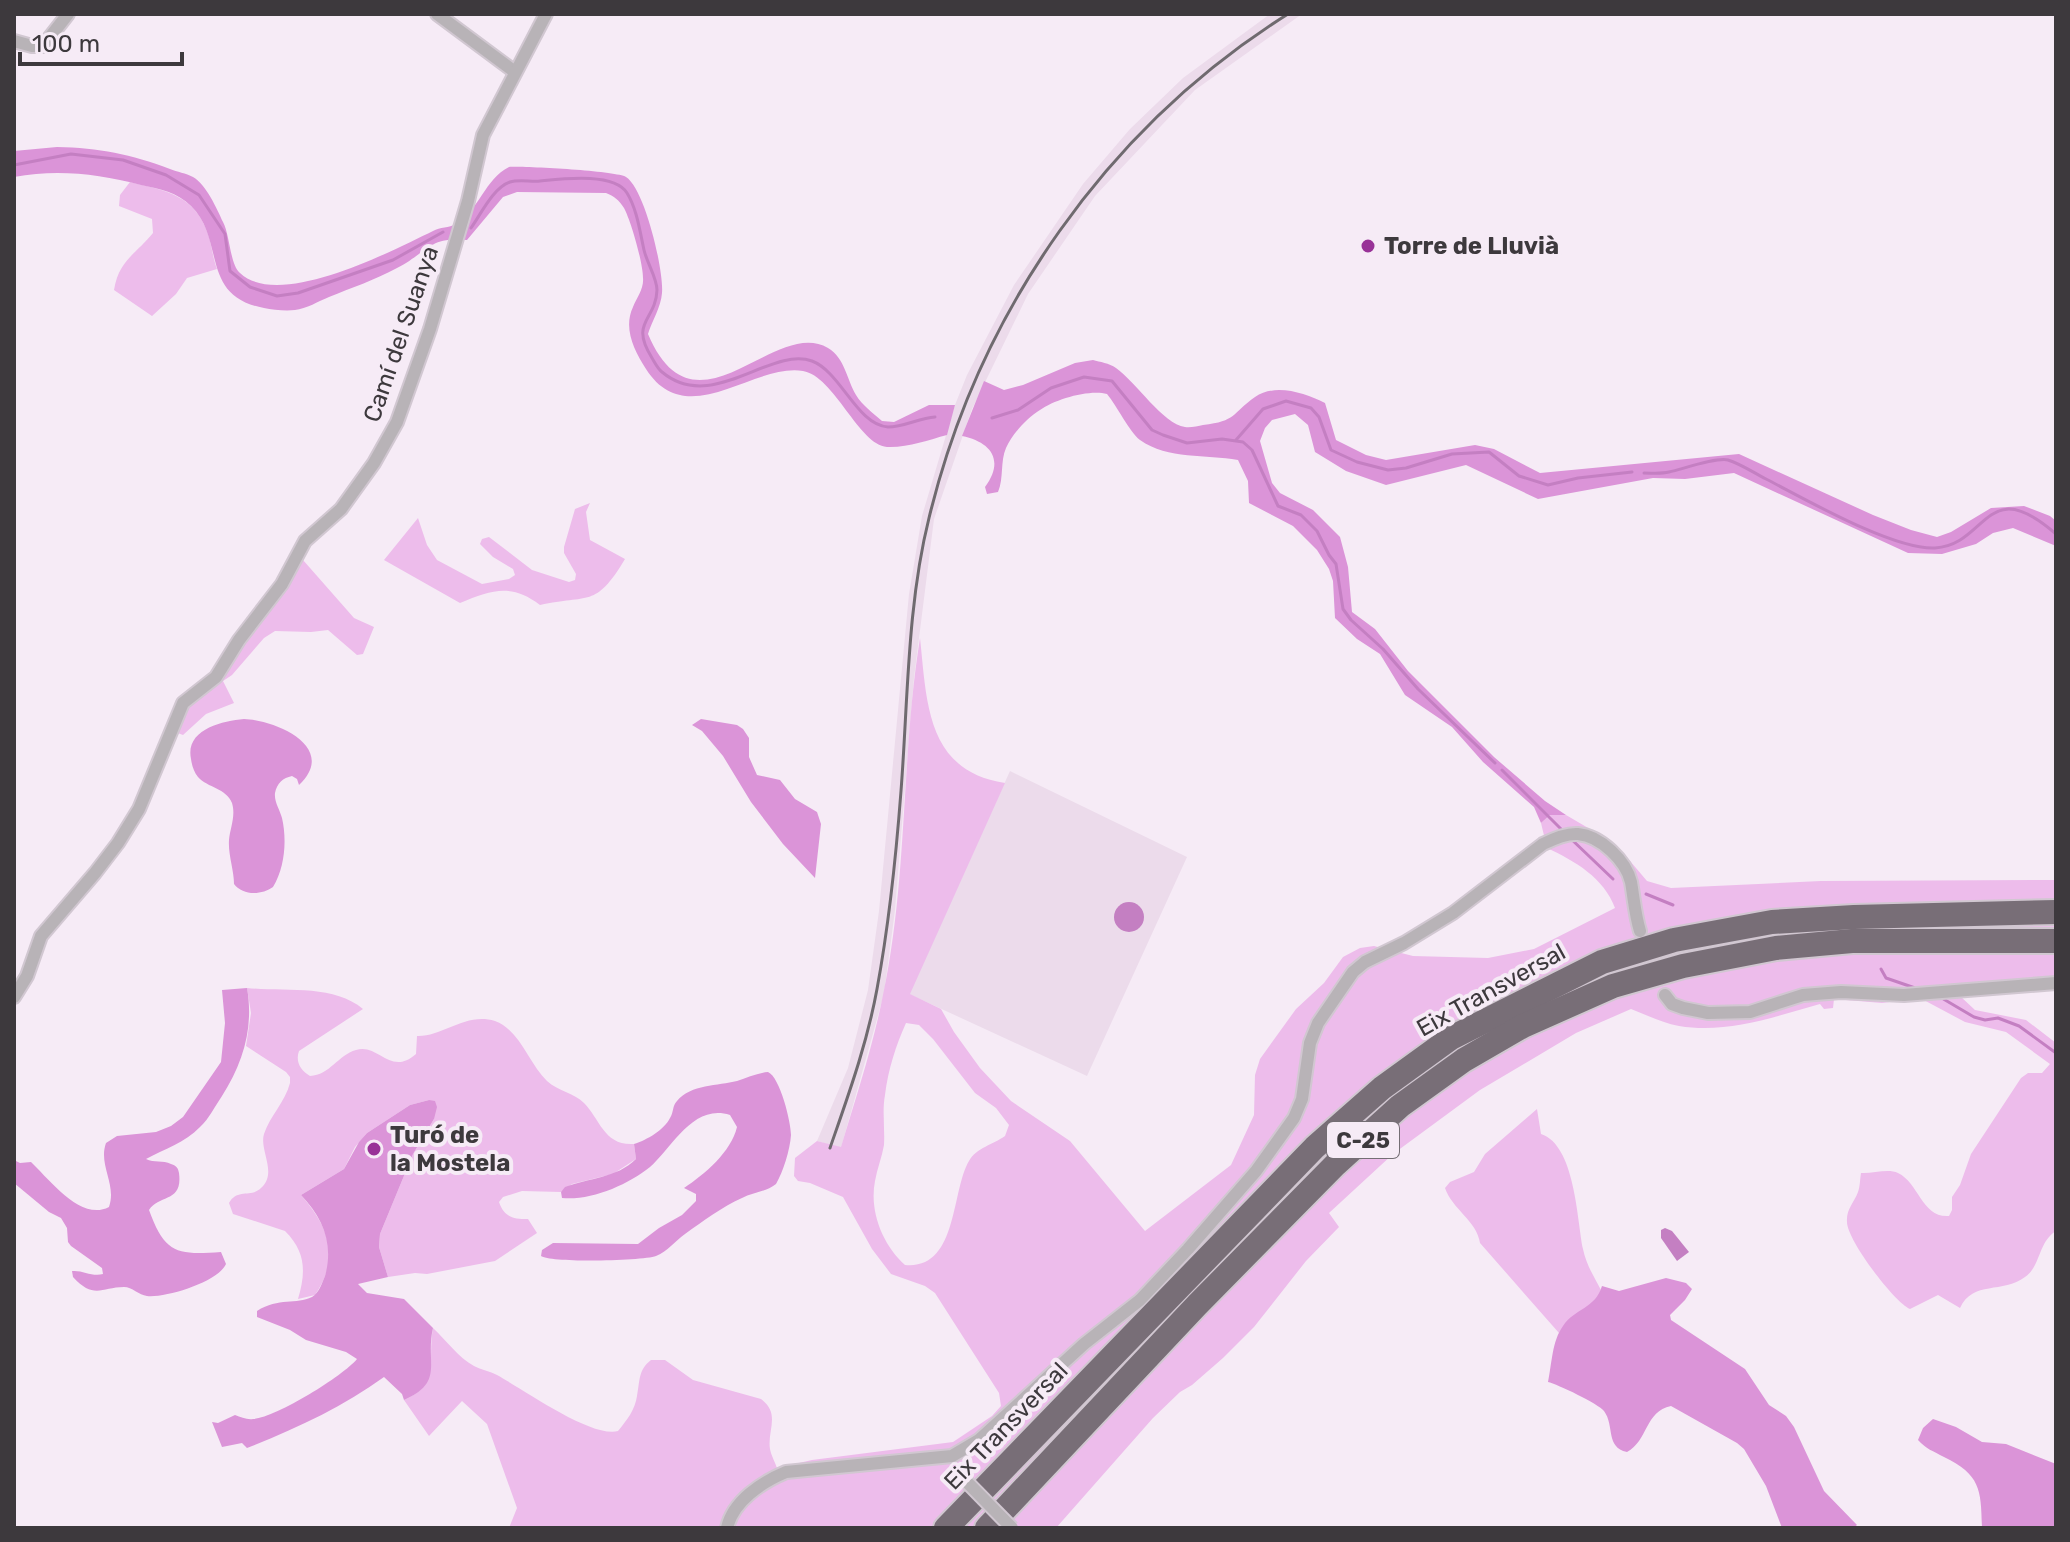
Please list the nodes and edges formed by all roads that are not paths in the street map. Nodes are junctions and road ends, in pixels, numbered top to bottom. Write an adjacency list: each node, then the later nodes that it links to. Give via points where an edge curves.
1 (68, 14): 4 (street, via 43,46)
2 (437, 14): 5 (street)
3 (546, 14): 5 (street, Camí del Suanya)
4 (14, 41)
5 (515, 72): 11 (street, Camí del Suanya, via 483,135 435,315 397,422 341,509 305,541 282,584 216,677 183,703 139,809 103,863 41,936)
6 (2056, 912): 14 (highway, Eix Transversal / C-25, via 1786,921 1674,940 1602,962 1451,1038 1382,1088 1315,1147)
7 (1640, 931): 12 (street, via 1622,863 1595,840 1575,834 1543,844 1440,921 1361,965 1318,1023 1294,1118 1246,1183 1140,1300 979,1440)
8 (2056, 941): 15 (highway, Eix Transversal / C-25, via 1852,941 1776,948 1613,986 1523,1026 1400,1106 1335,1165)
9 (2056, 983): 10 (street, via 1904,995 1803,995 1750,1012 1683,1008)
10 (1665, 995)
11 (14, 997)
12 (948, 1456): 13 (street, via 786,1472 768,1479 744,1500); 16 (street, bridge)
13 (727, 1528)
14 (946, 1528)
15 (987, 1528)
16 (1012, 1528)

